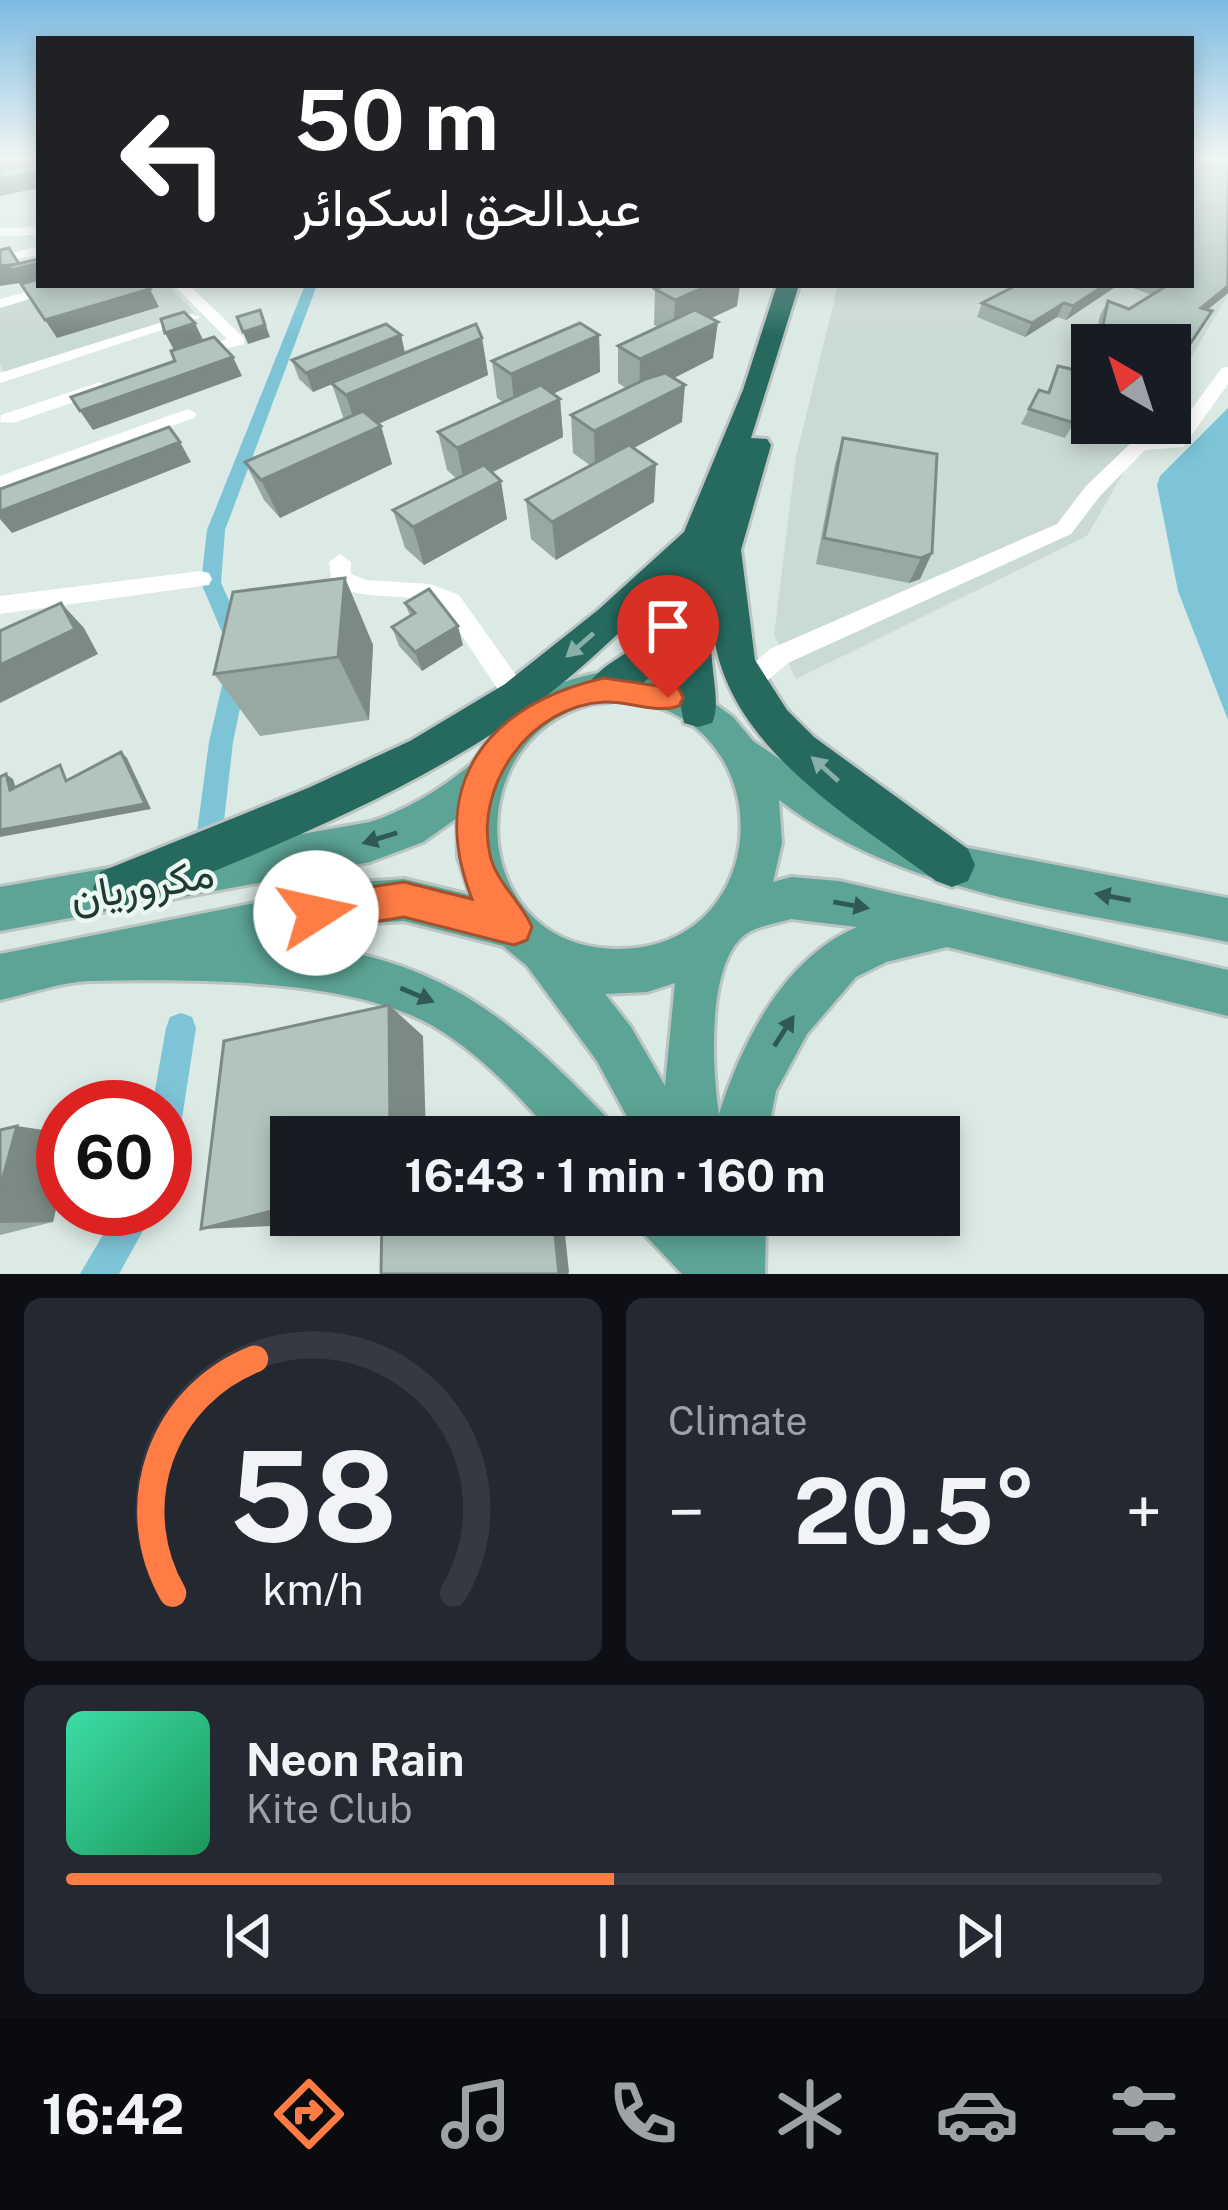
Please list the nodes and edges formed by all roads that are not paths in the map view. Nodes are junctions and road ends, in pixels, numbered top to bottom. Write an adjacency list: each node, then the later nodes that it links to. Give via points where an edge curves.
1 (36, 230): 2 (street)
2 (0, 232)
3 (36, 251): 4 (street)
4 (0, 260)
5 (58, 288): 9 (street)
6 (184, 288): 10 (street)
7 (787, 288): 18 (highway)
8 (804, 288): 18 (highway)
9 (0, 304)
10 (208, 313): 11 (street, via 238,341); 13 (street)
11 (175, 362)
12 (1228, 372): 22 (street, via 1176,443 1140,445 1064,529 779,656)
13 (0, 377): 16 (street, via 13,402)
14 (112, 384): 16 (street)
15 (188, 413): 17 (street)
16 (3, 428)
17 (0, 483)
18 (713, 539): 22 (highway, via 737,661); 23 (highway, via 657,649); 24 (highway, one-way to 24); 25 (highway, via 689,655)
19 (340, 562): 24 (street, via 340,578 356,589 449,597)
20 (201, 580): 21 (street)
21 (0, 605)
22 (748, 680): 28 (highway, one-way to 22, via 838,782 785,733)
23 (604, 690): 24 (main road); 25 (main road, via 652,694)
24 (524, 707): 27 (main road); 29 (highway)
25 (698, 711): 26 (main road)
26 (739, 746): 28 (main road, via 832,818); 33 (main road, via 760,784 767,827 760,872)
27 (480, 779): 29 (main road, مکروریان, one-way to 29, via 409,829 370,842); 34 (main road, via 473,855 488,893)
28 (952, 865): 31 (main road, one-way to 28)
29 (116, 888): 30 (main road, مکروریان)
30 (0, 909)
31 (1228, 920)
32 (956, 926): 33 (main road, one-way to 32, via 790,898); 37 (main road); 41 (main road, one-way to 32, via 806,995 842,959 889,938)
33 (722, 928): 34 (main road, via 666,961 622,968 577,962); 40 (main road, via 692,1010 686,1088)
34 (525, 936): 35 (main road, via 404,900); 39 (main road, via 614,1043)
35 (95, 960): 36 (main road); 38 (main road, one-way to 38, via 306,966 373,976 490,1036)
36 (0, 977)
37 (1228, 993)
38 (569, 1116)
39 (654, 1116)
40 (693, 1116)
41 (742, 1116)
42 (687, 1236): 46 (main road)
43 (712, 1236): 46 (main road)
44 (722, 1236): 46 (main road)
45 (736, 1236): 46 (main road)
46 (730, 1274)

